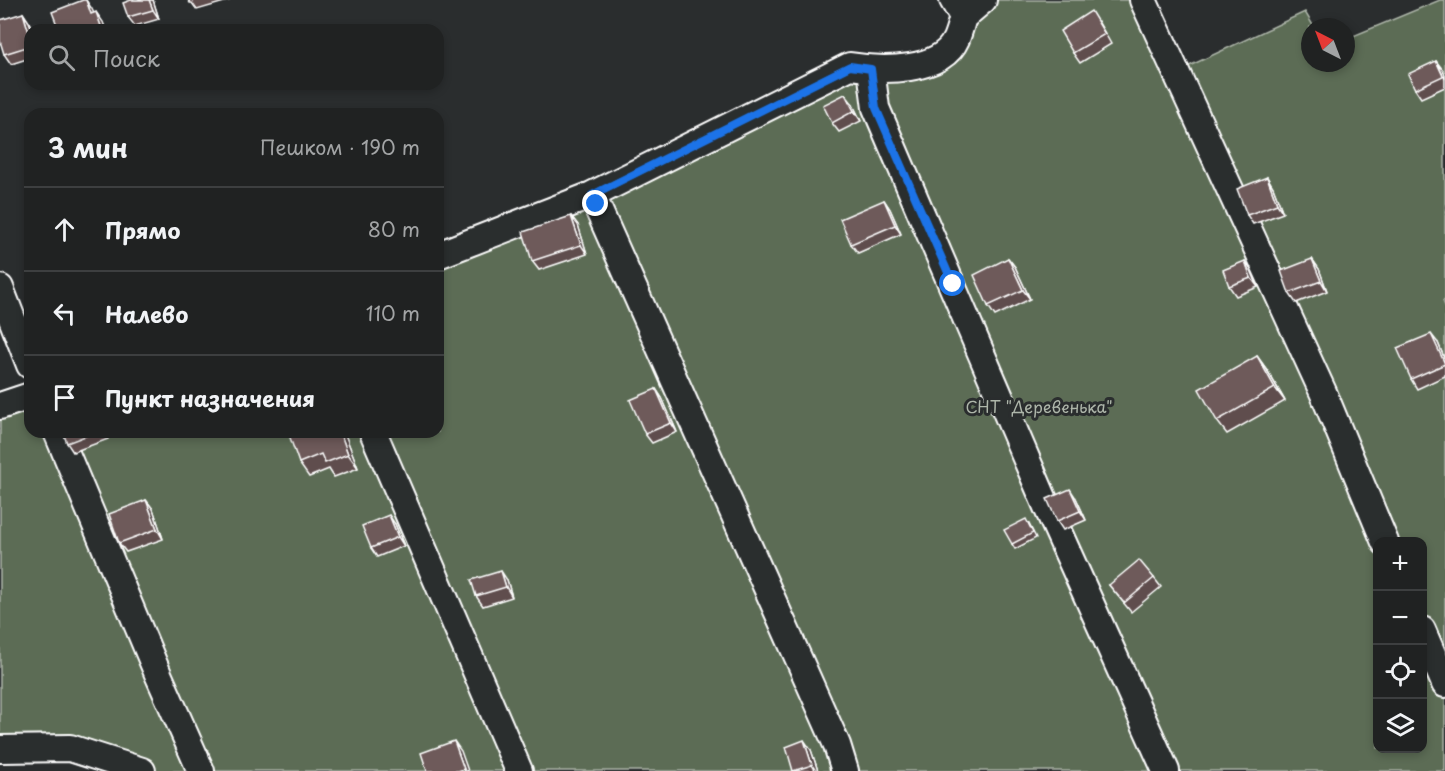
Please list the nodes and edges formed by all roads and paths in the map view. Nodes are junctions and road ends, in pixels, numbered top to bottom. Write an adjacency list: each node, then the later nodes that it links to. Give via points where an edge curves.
1 (983, 0): 3 (street)
2 (1143, 0): 13 (street, via 1323,392)
3 (958, 8): 4 (street, via 956,41 938,59 905,68)
4 (871, 69): 5 (street, via 850,66); 21 (street, via 876,108 1047,507)
5 (592, 195): 6 (street); 20 (street, via 837,745)
6 (444, 253)
7 (0, 288): 8 (street)
8 (24, 350)
9 (24, 398): 10 (street)
10 (0, 406)
11 (60, 438): 18 (street)
12 (376, 438): 19 (street)
13 (1383, 537)
14 (1427, 642): 15 (street)
15 (1445, 684)
16 (0, 749): 17 (street, via 70,748)
17 (142, 771)
18 (201, 771)
19 (519, 771)
20 (845, 771)
21 (1166, 771)

